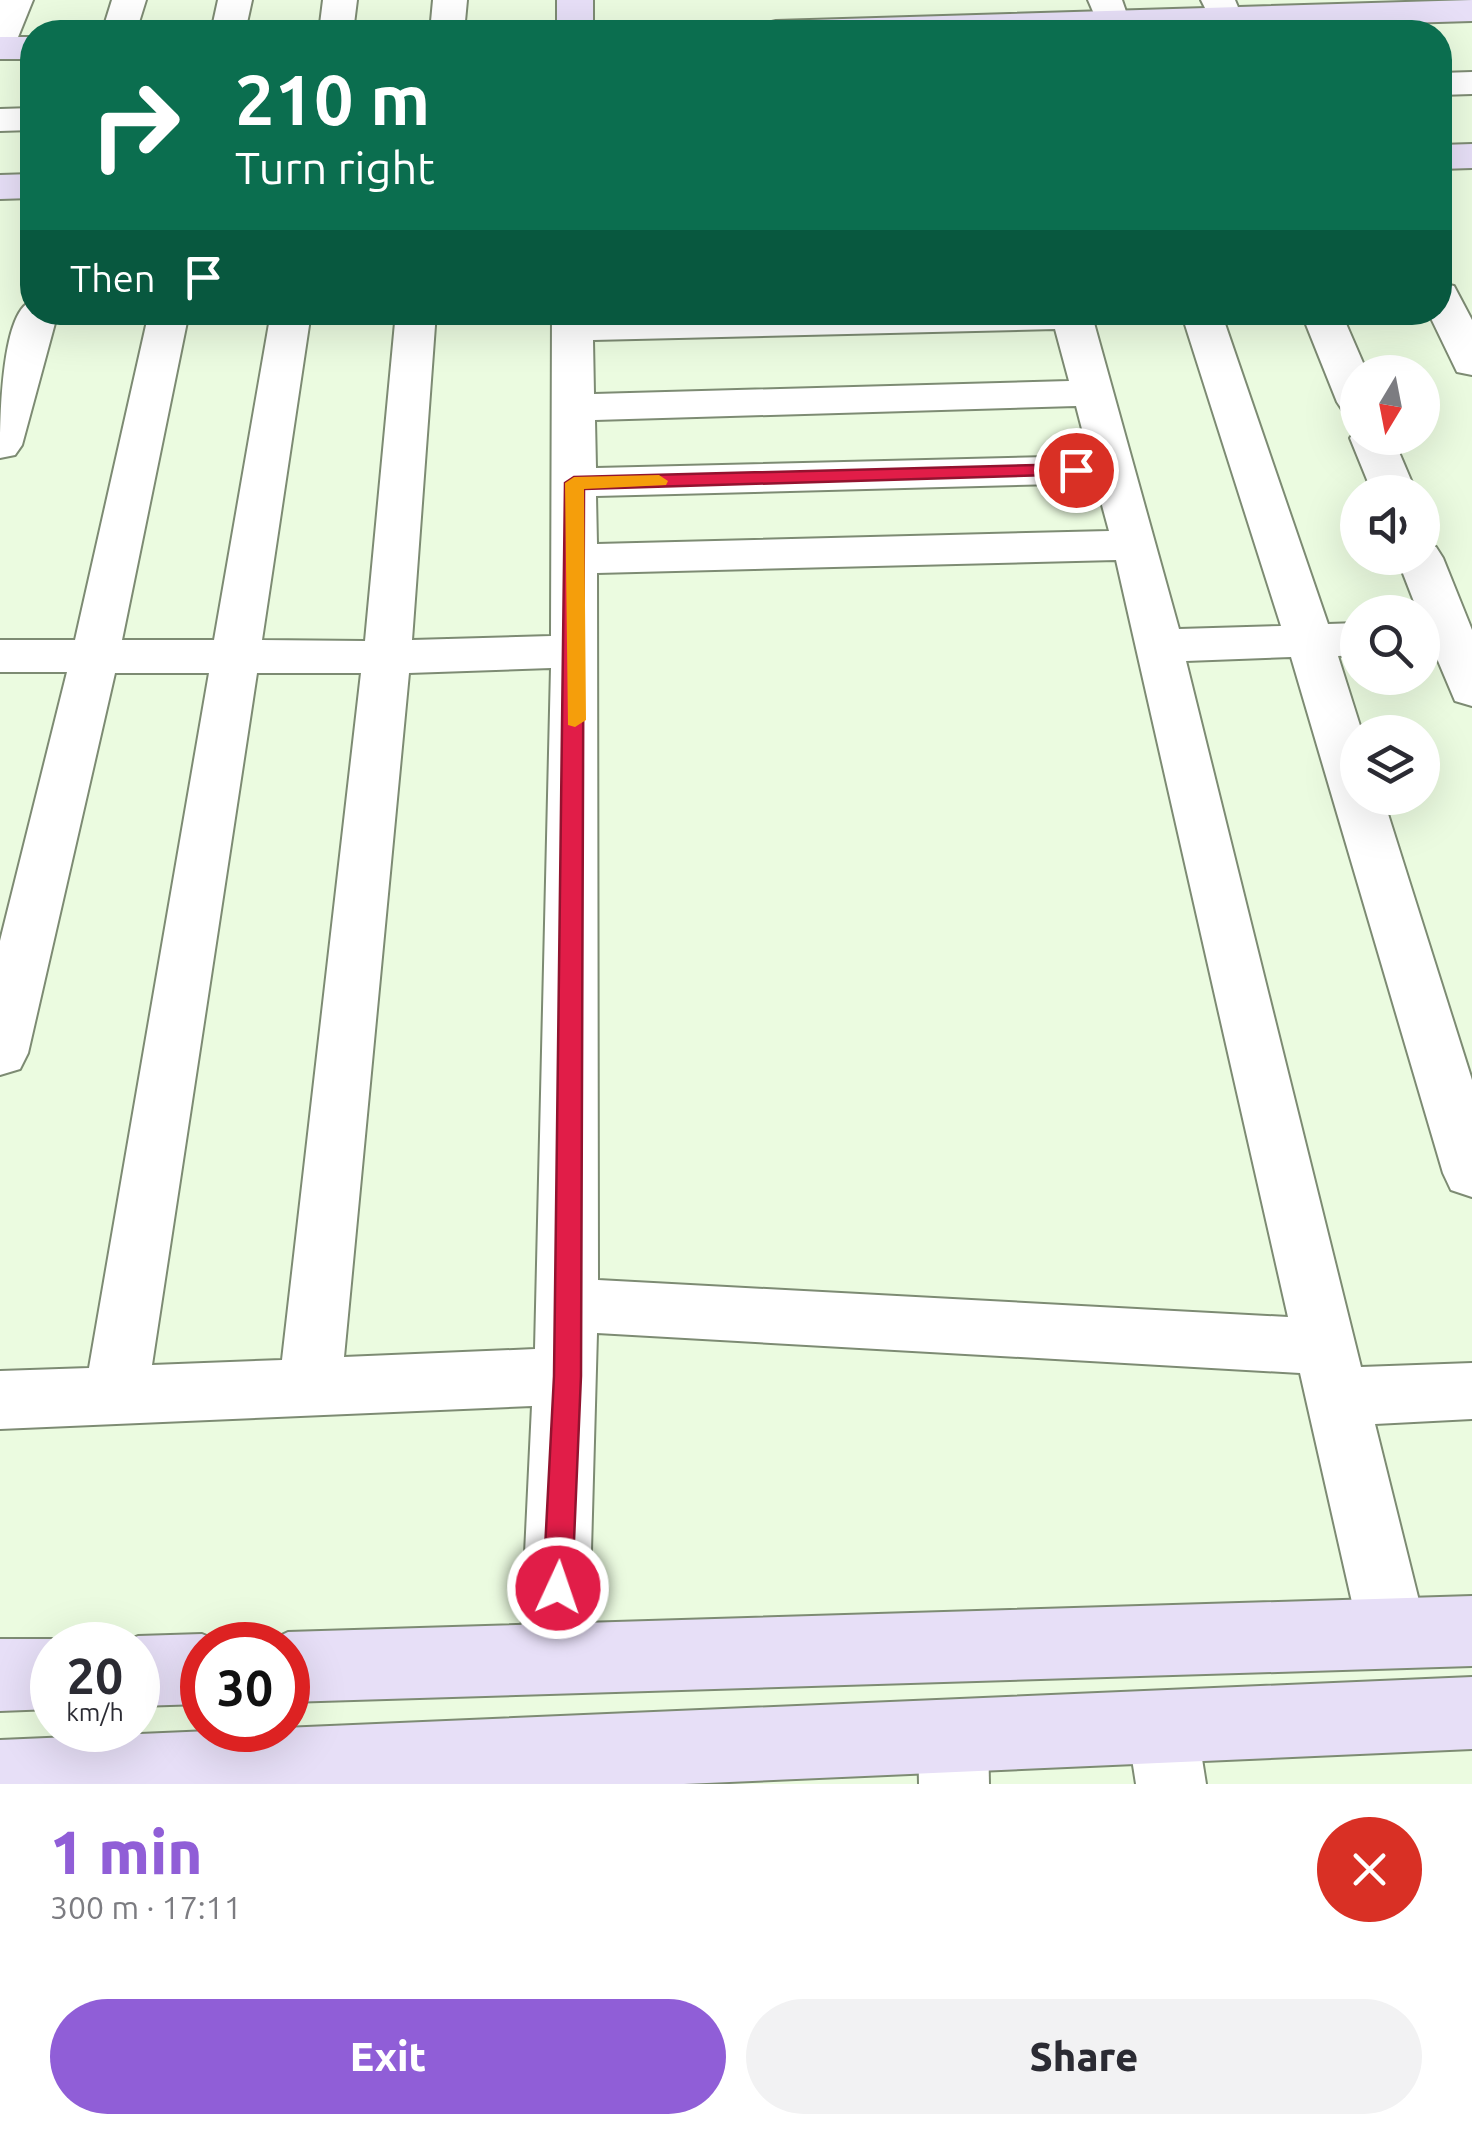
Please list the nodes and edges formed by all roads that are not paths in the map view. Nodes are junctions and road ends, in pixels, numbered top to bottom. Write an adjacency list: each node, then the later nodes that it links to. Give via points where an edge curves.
1 (16, 0): 7 (street)
2 (1447, 7): 3 (street)
3 (1326, 8): 4 (street)
4 (1222, 10): 5 (street)
5 (1109, 12): 6 (street)
6 (993, 20)
7 (0, 47)
8 (1452, 320): 18 (street)
9 (34, 325): 21 (street)
10 (166, 325): 32 (street)
11 (288, 325): 31 (street)
12 (415, 325): 34 (street)
13 (572, 325): 20 (street)
14 (1074, 325): 19 (street)
15 (1205, 325): 28 (street)
16 (1326, 325): 17 (street)
17 (1340, 358)
18 (1472, 362)
19 (1094, 393): 20 (street); 22 (street)
20 (573, 408): 23 (street)
21 (0, 445)
22 (1114, 469): 23 (street); 24 (street)
23 (574, 483): 25 (street)
24 (1135, 544): 25 (street); 29 (street)
25 (576, 559): 30 (street)
26 (1426, 575): 27 (street)
27 (1449, 636): 35 (street)
28 (1334, 640): 29 (street); 37 (street)
29 (1160, 646): 39 (street)
30 (576, 651): 34 (street); 38 (street)
31 (237, 654): 32 (street); 34 (street); 43 (street)
32 (94, 655): 33 (street); 36 (street)
33 (0, 656)
34 (387, 657): 41 (street)
35 (1472, 688)
36 (0, 1053)
37 (1472, 1173)
38 (568, 1305): 39 (street); 40 (street)
39 (1330, 1372): 42 (street); 46 (street)
40 (568, 1376): 41 (street); 47 (street)
41 (310, 1386): 43 (street)
42 (1472, 1391)
43 (116, 1395): 44 (street)
44 (0, 1400)
45 (1472, 1631): 46 (street)
46 (1393, 1633): 47 (street)
47 (554, 1659): 48 (street)
48 (310, 1666)
49 (30, 1675): 50 (street)
50 (0, 1676)
51 (1472, 1713): 52 (street)
52 (1167, 1755): 53 (street)
53 (953, 1760): 54 (street)
54 (704, 1765): 55 (street)
55 (382, 1772): 57 (street)
56 (0, 1776): 57 (street)
57 (130, 1777)

